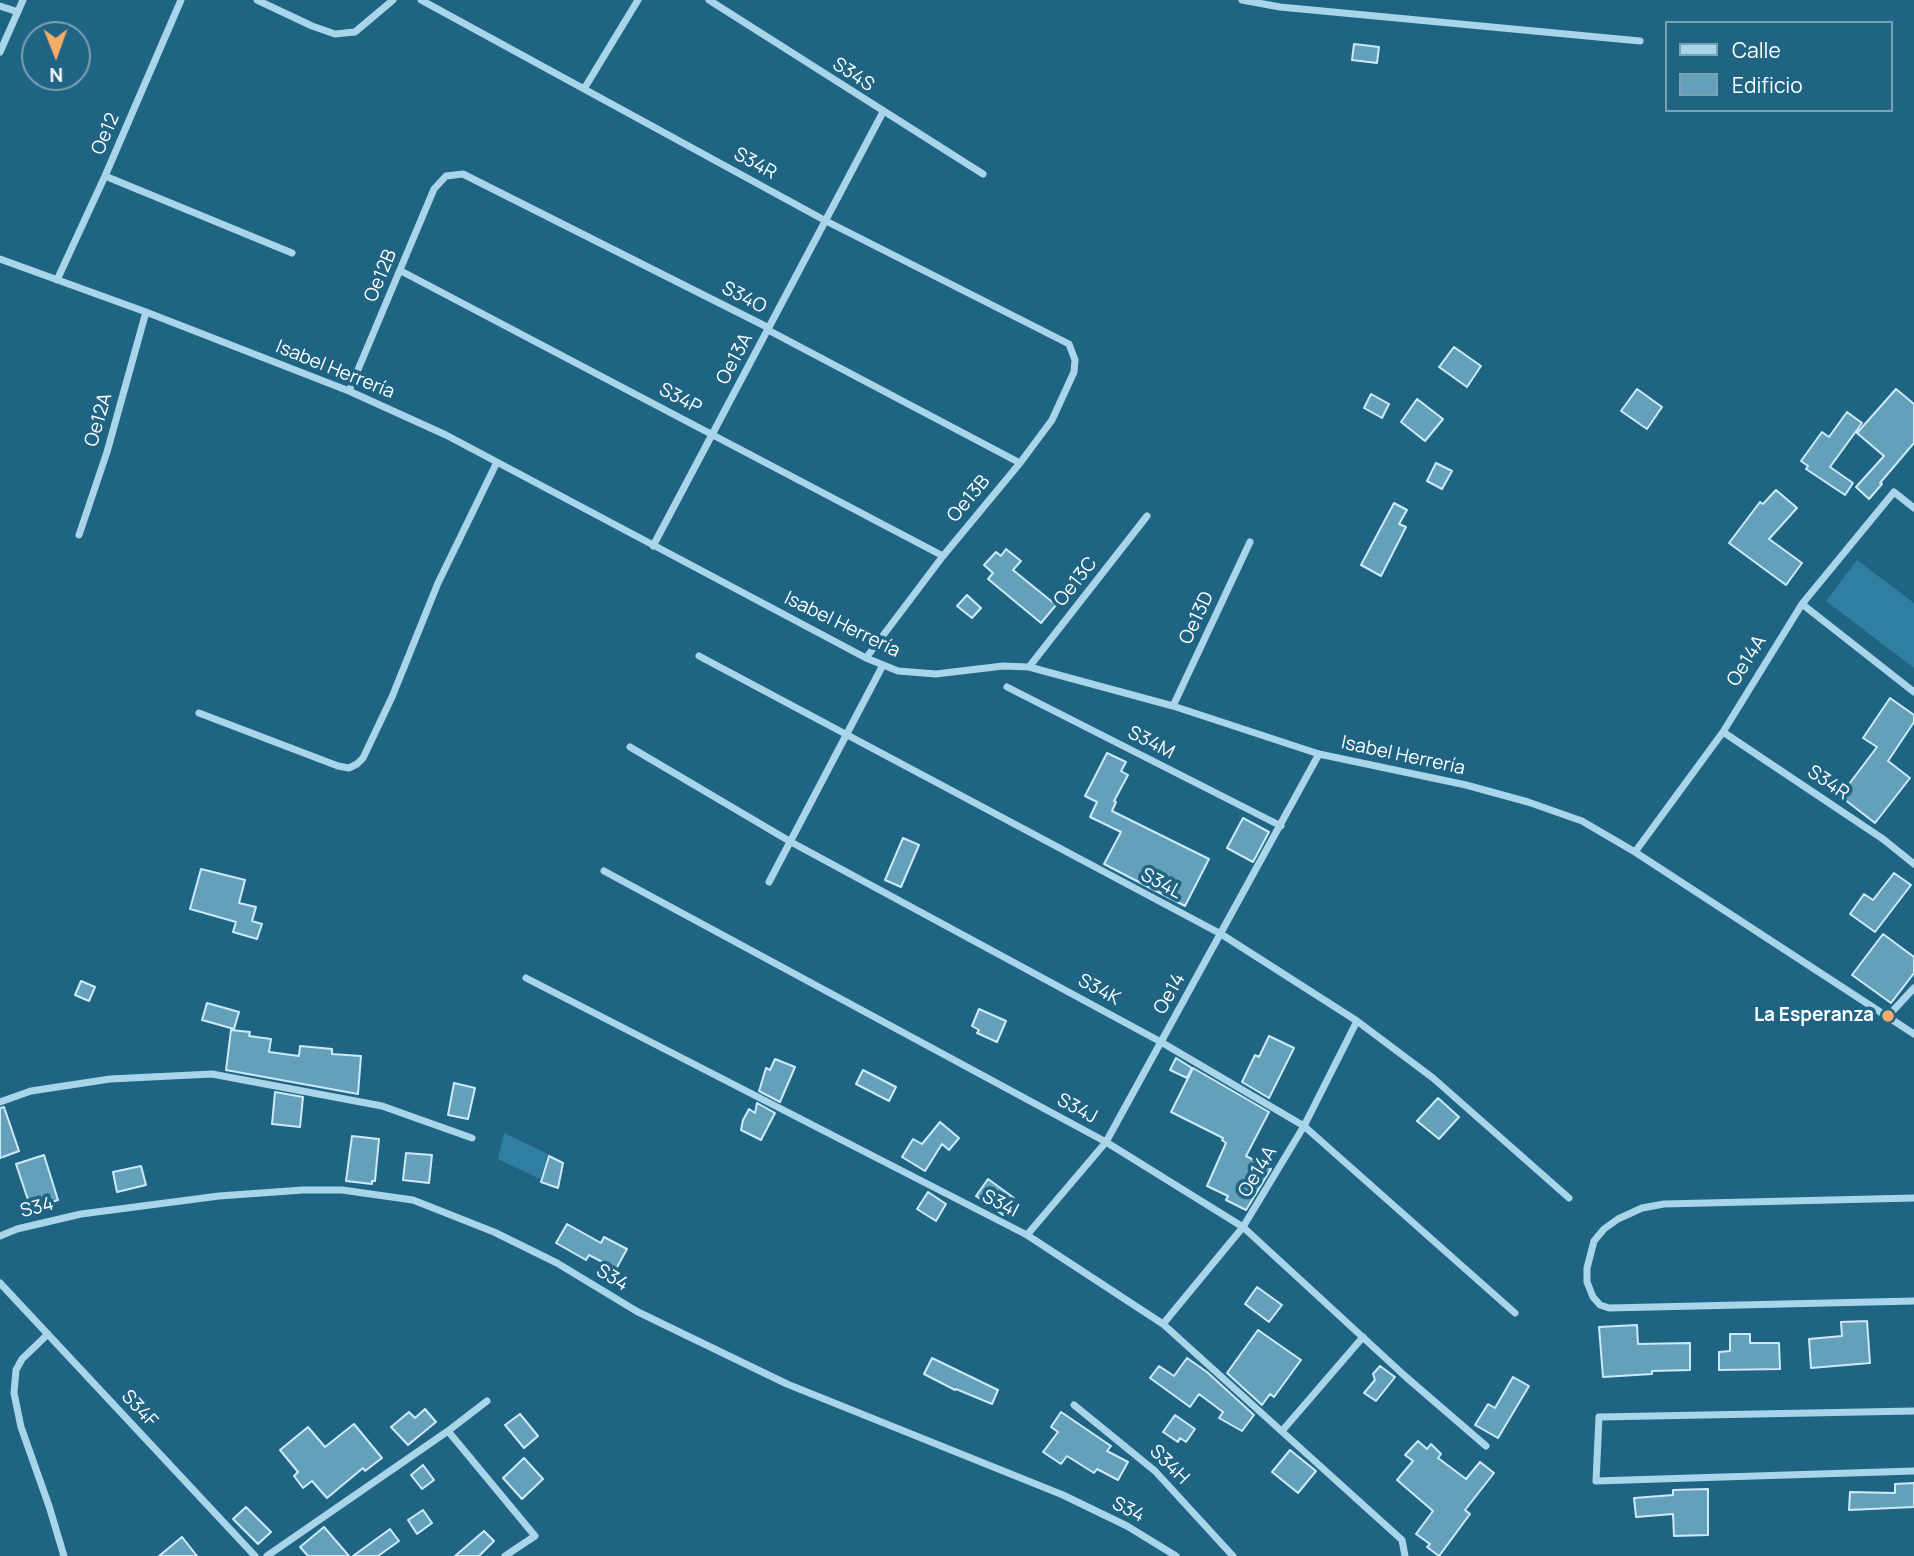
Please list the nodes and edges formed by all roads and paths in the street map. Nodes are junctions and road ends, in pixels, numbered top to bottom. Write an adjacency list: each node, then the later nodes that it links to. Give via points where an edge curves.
1 (23, 0): 10 (street)
2 (181, 0): 16 (street, Oe12)
3 (257, 0): 4 (street, via 335,34 355,32)
4 (393, 0)
5 (421, 0): 13 (street, S34R)
6 (638, 0): 13 (street)
7 (709, 0): 14 (street, S34S)
8 (1242, 0): 11 (street)
9 (0, 6): 10 (street)
10 (18, 12): 12 (street)
11 (1640, 41)
12 (0, 52)
13 (584, 89): 18 (street, S34R)
14 (883, 112): 15 (street, S34S); 18 (street, Oe13A)
15 (983, 174)
16 (105, 176): 19 (street); 22 (street, Oe12)
17 (446, 176): 21 (street, Oe12B, via 434,189); 24 (street, S34O, via 463,174)
18 (826, 221): 24 (street, Oe13A); 25 (street, S34R, via 1062,339)
19 (292, 253)
20 (0, 259): 22 (street, Isabel Herrería)
21 (401, 271): 26 (street, Oe12B); 27 (street, S34P)
22 (57, 280): 23 (street, Isabel Herrería)
23 (146, 312): 26 (street, Isabel Herrería); 32 (street, Oe12A)
24 (768, 330): 27 (street, Oe13A); 29 (street, S34O)
25 (1073, 351): 29 (street, Oe13B, via 1074,372 1058,408)
26 (349, 391): 28 (street, Isabel Herrería)
27 (713, 434): 34 (street, Oe13A); 35 (street, S34P)
28 (496, 462): 34 (street, Isabel Herrería); 44 (street, via 357,764 338,766)
29 (1020, 463): 35 (street, Oe13B)
30 (1914, 508): 36 (street, Oe14A, via 1894,492)
31 (1147, 516): 40 (street, Oe13C)
32 (79, 534)
33 (1250, 542): 43 (street, Oe13D)
34 (653, 546): 38 (street, Isabel Herrería)
35 (943, 556): 38 (street, Oe13B)
36 (1802, 604): 42 (street); 45 (street, Oe14A)
37 (699, 656): 46 (street, S34L)
38 (866, 658): 39 (street, Isabel Herrería)
39 (883, 665): 40 (street, Isabel Herrería, via 936,674); 46 (street)
40 (1029, 667): 43 (street, Isabel Herrería)
41 (1007, 688): 49 (street, S34M)
42 (1914, 692)
43 (1173, 706): 48 (street, Isabel Herrería)
44 (199, 713)
45 (1723, 732): 51 (street, Oe14A); 52 (street, S34R)
46 (846, 736): 50 (street); 55 (street, S34L)
47 (630, 747): 50 (street, S34K)
48 (1320, 754): 49 (street, Oe14); 51 (street, Isabel Herrería, via 1528,802 1582,821)
49 (1280, 826): 55 (street, Oe14)
50 (791, 842): 54 (street); 61 (street, S34K)
51 (1635, 852): 58 (street, Isabel Herrería)
52 (1914, 864)
53 (604, 871): 65 (street, S34J)
54 (769, 882)
55 (1221, 934): 59 (street, S34L); 61 (street, Oe14)
56 (526, 978): 69 (street, S34I)
57 (1914, 988): 58 (street)
58 (1888, 1016): 60 (street, Isabel Herrería)
59 (1357, 1021): 63 (street, Oe14A); 66 (street, S34L, via 1433,1078)
60 (1914, 1034)
61 (1161, 1042): 63 (street, S34K); 65 (street, Oe14)
62 (0, 1102): 64 (street, via 31,1091 110,1079 212,1074 382,1106)
63 (1304, 1126): 68 (street, Oe14A); 73 (street, S34K)
64 (472, 1138)
65 (1106, 1142): 68 (street, S34J); 69 (street, Oe14)
66 (1569, 1198)
67 (1914, 1198): 72 (street, via 1642,1208 1604,1229 1594,1241 1587,1268 1593,1297 1609,1308)
68 (1243, 1227): 74 (street, Oe14A); 76 (street, S34J)
69 (1027, 1235): 74 (street, S34I)
70 (0, 1236): 88 (street, S34, via 81,1214 219,1196 342,1190 413,1200 495,1232 638,1312 787,1384 1063,1495)
71 (0, 1283): 75 (street, S34F)
72 (1914, 1301)
73 (1515, 1313)
74 (1163, 1324): 81 (street, S34I)
75 (48, 1334): 84 (street, via 22,1359 14,1393); 85 (street, S34F)
76 (1363, 1337): 81 (street); 82 (street, S34J)
77 (487, 1401): 80 (street)
78 (1074, 1405): 89 (street, S34H, via 1155,1471)
79 (1914, 1411): 83 (street, via 1599,1417 1596,1481)
80 (448, 1431): 86 (street); 87 (street, via 535,1536)
81 (1282, 1431): 90 (street, S34I, via 1402,1540)
82 (1486, 1446)
83 (1914, 1471)
84 (64, 1556)
85 (256, 1556)
86 (267, 1556)
87 (505, 1556)
88 (1176, 1556)
89 (1233, 1556)
90 (1405, 1556)

